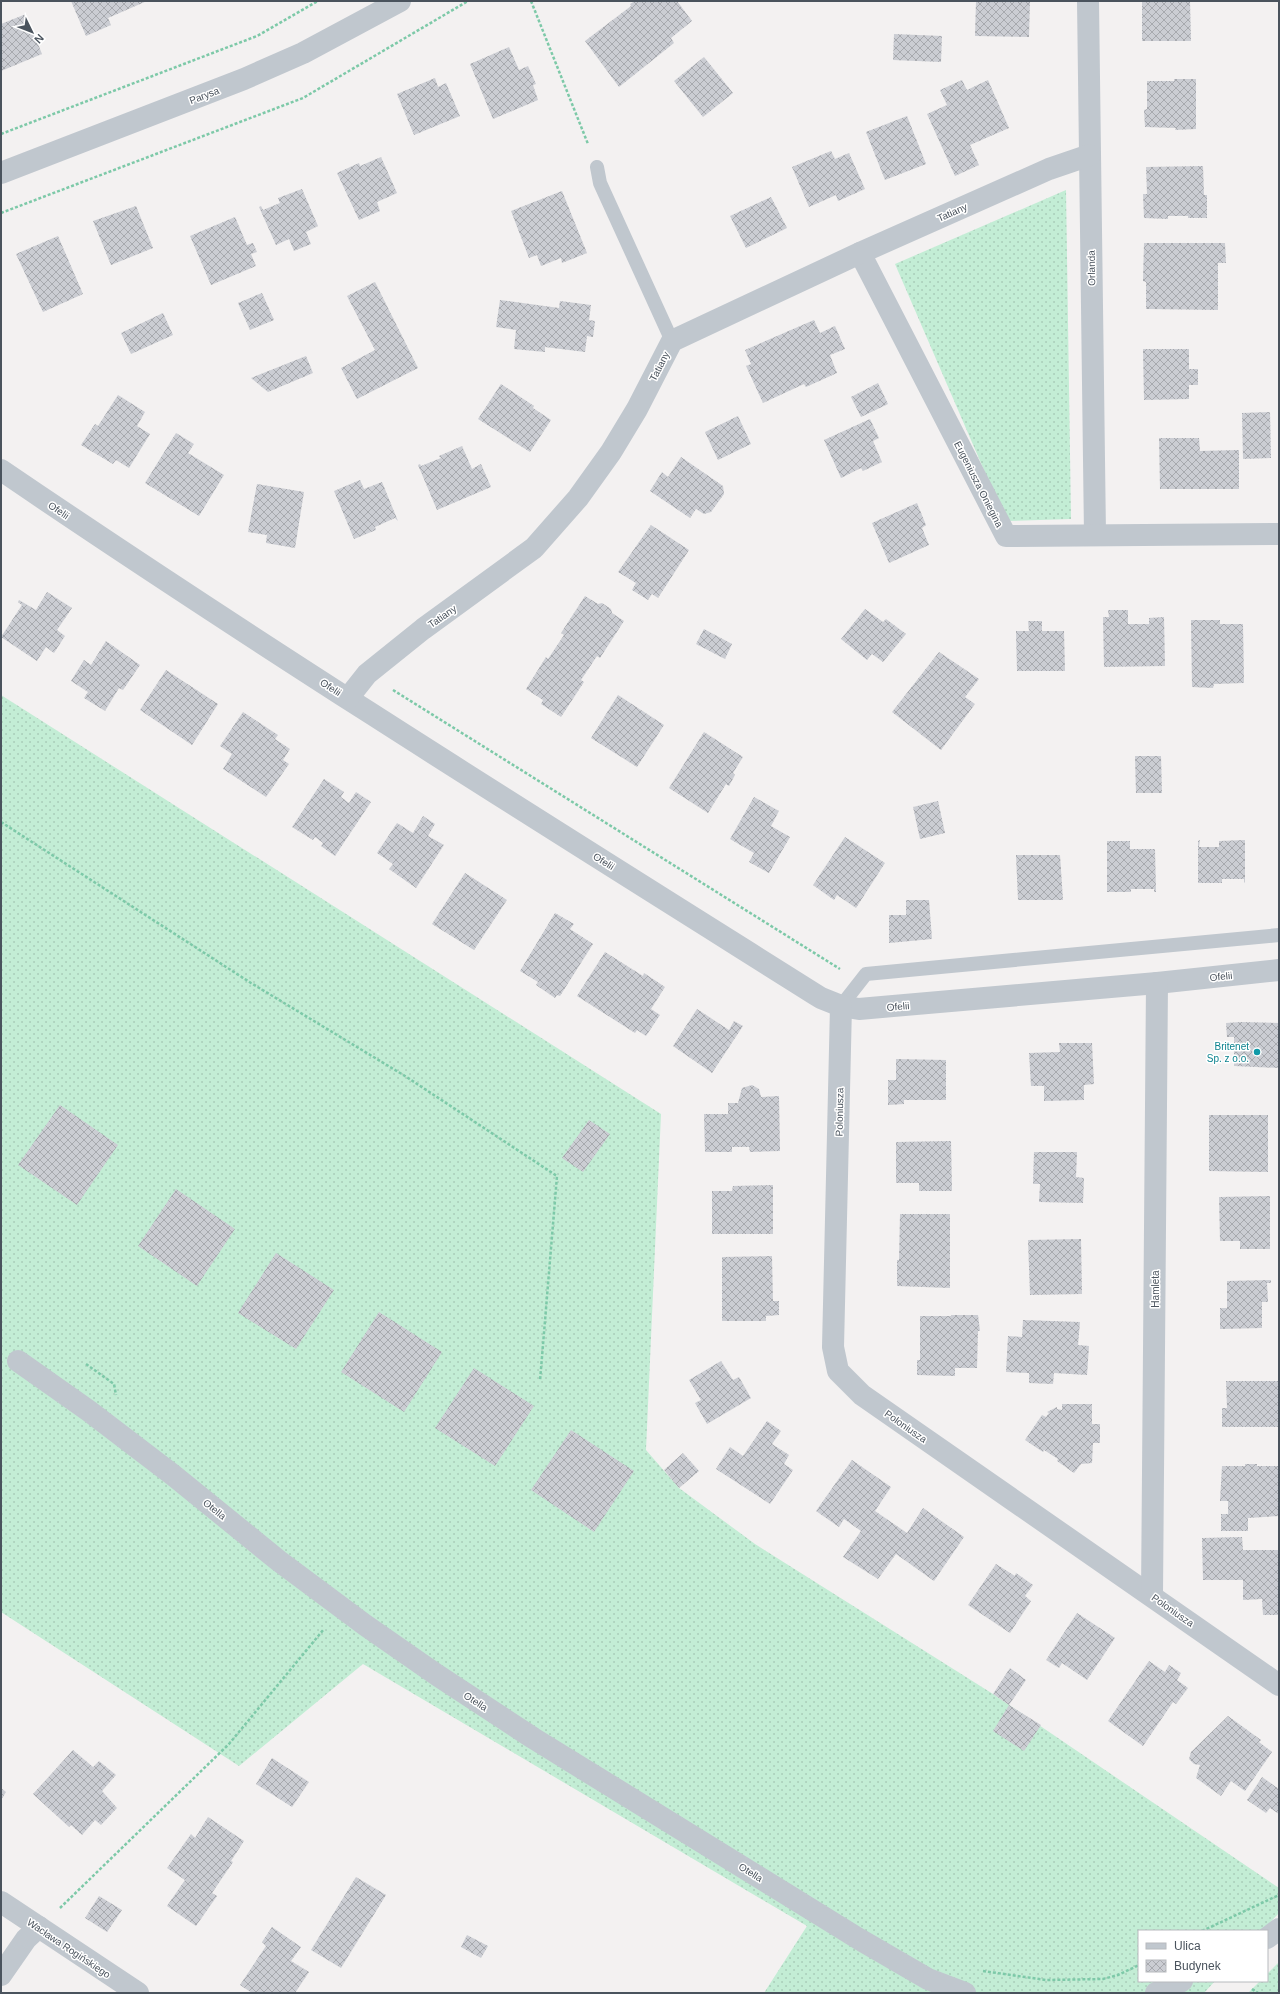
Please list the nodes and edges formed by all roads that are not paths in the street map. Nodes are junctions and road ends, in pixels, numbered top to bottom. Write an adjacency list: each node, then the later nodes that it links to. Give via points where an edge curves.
1 (400, 1): 5 (street, Parysa, via 303,53 244,79)
2 (1088, 1): 3 (street, Orlanda)
3 (1090, 155): 6 (street, Tatiany, via 1049,169); 10 (street, Orlanda)
4 (597, 167): 7 (lane, via 600,183)
5 (1, 173)
6 (860, 253): 7 (street, Tatiany); 10 (street, Eugeniusza Oniegina, via 1006,536)
7 (672, 341): 11 (street, Tatiany, via 637,410 612,452 578,498 534,548 423,629 367,674)
8 (1, 470): 11 (street, Ofelii)
9 (1279, 534): 10 (street, Eugeniusza Oniegina)
10 (1094, 535)
11 (348, 698): 15 (street, Ofelii, via 821,998)
12 (1279, 935): 15 (lane, via 866,974)
13 (1279, 970): 14 (street, Ofelii)
14 (1157, 983): 15 (street, Ofelii, via 859,1009); 17 (street, Hamleta)
15 (842, 1006): 17 (street, Poloniusza, via 833,1348 838,1371 862,1395)
16 (18, 1361): 26 (street, Otella, via 173,1474 279,1561 437,1675 533,1738 859,1939 928,1979)
17 (1152, 1595): 18 (street, Poloniusza)
18 (1279, 1685)
19 (1, 1902): 20 (street, Wacława Rogińskiego)
20 (39, 1927): 23 (street, via 26,1939); 25 (street, Wacława Rogińskiego)
21 (1279, 1929): 22 (street)
22 (1268, 1937)
23 (1, 1975)
24 (1180, 1982): 27 (street)
25 (138, 1993)
26 (965, 1993)
27 (1156, 1993)

